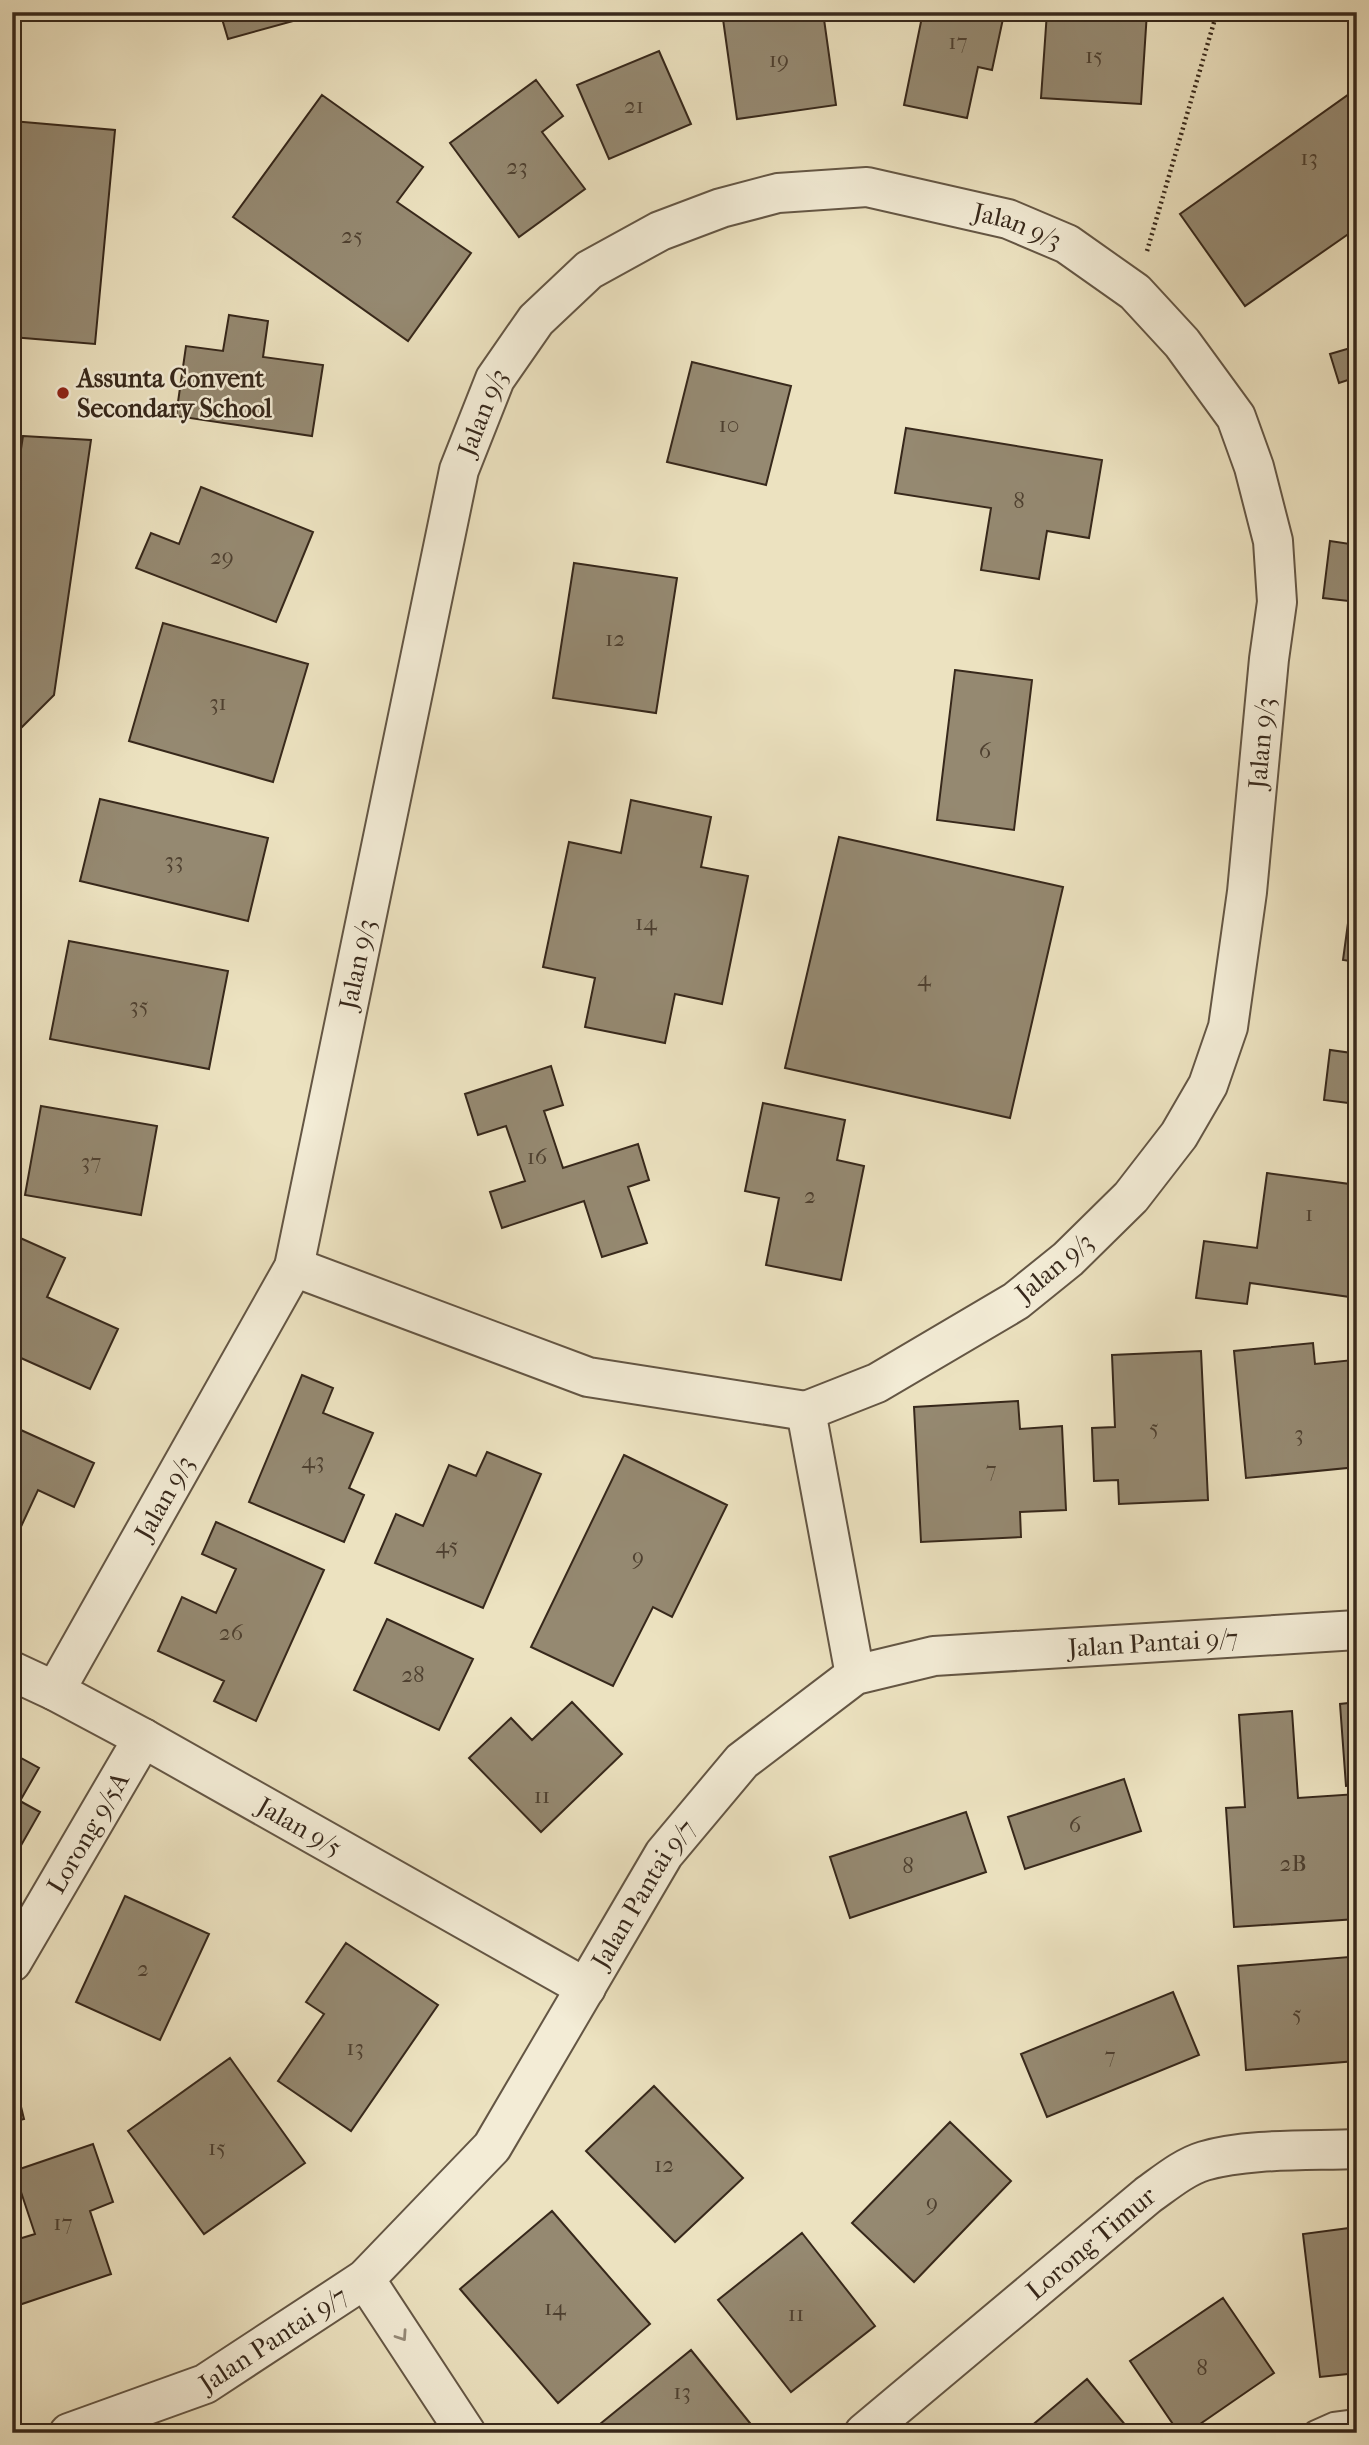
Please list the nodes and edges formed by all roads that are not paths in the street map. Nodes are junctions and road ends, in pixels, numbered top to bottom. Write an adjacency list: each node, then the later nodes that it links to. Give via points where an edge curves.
1 (294, 1267): 2 (street, via 588,1377); 2 (street, Jalan 9/3, via 459,470 495,379 536,320 589,270 660,231 721,208 778,193 867,187 1008,219 1067,244 1135,292 1182,343 1236,417 1254,467 1273,541 1277,602 1228,1027 1208,1085 1179,1135 1131,1197 1068,1259 1016,1301 877,1383); 6 (street, Jalan 9/3)
2 (806, 1411): 5 (street)
3 (1357, 1630): 5 (street, Jalan Pantai 9/7, via 933,1656)
4 (12, 1671): 6 (street, Jalan 9/5)
5 (855, 1675): 9 (street, Jalan Pantai 9/7, via 742,1761 664,1854)
6 (55, 1691): 7 (street, Jalan 9/5)
7 (143, 1738): 8 (street, Lorong 9/5A); 9 (street, Jalan 9/5)
8 (12, 1962)
9 (586, 1988): 11 (street, Jalan Pantai 9/7, via 492,2147)
10 (1357, 2150): 15 (street, Lorong Timur, via 1228,2157 1203,2161 1177,2175)
11 (365, 2279): 13 (street, Jalan Pantai 9/7, via 205,2384); 14 (street, one-way to 14)
12 (1357, 2422): 16 (lane)
13 (69, 2433)
14 (466, 2433)
15 (864, 2433)
16 (1317, 2433)

